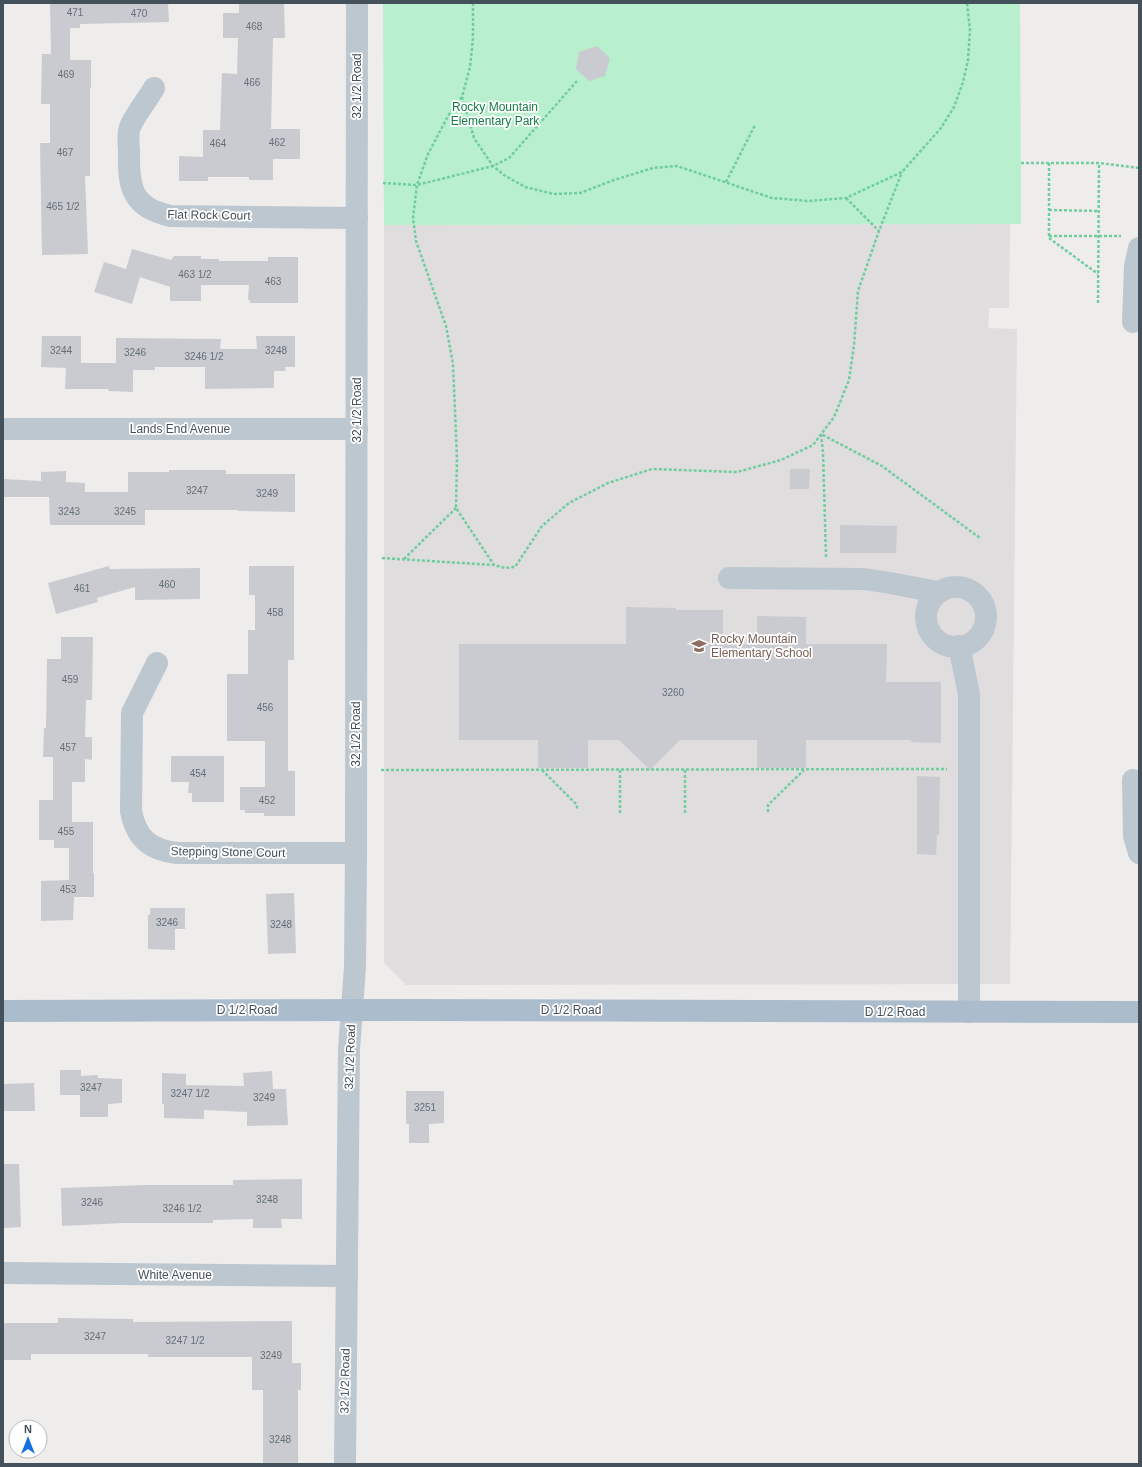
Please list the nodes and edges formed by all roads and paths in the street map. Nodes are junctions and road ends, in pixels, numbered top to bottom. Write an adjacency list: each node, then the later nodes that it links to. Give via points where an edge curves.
1 (357, 3): 20 (street, 32 1/2 Road)
2 (473, 3): 6 (path, via 474,38)
3 (967, 3): 13 (path, via 970,30 968,60 954,107 941,128)
4 (577, 81): 11 (path, via 508,158)
5 (154, 88): 20 (street, Flat Rock Court, via 129,128 130,183 138,198 150,209 171,216)
6 (462, 97): 11 (path, via 474,138); 16 (path, via 448,116 428,154)
7 (755, 125): 14 (path)
8 (1021, 163): 9 (path)
9 (1049, 163): 10 (path); 18 (path)
10 (1099, 163): 12 (path); 19 (path)
11 (493, 166): 14 (path, via 525,187 554,194 580,193 653,168 677,166); 16 (path)
12 (1139, 168)
13 (902, 172): 17 (path); 21 (path)
14 (726, 182): 17 (path, via 772,198 808,201)
15 (383, 183): 16 (path)
16 (417, 185): 31 (path, via 413,218 416,241 446,326 453,364)
17 (846, 198): 21 (path)
18 (1049, 210): 19 (path); 22 (path)
19 (1099, 211): 23 (path)
20 (357, 218): 29 (street, 32 1/2 Road)
21 (878, 231): 30 (path, via 858,291 849,380 834,417)
22 (1049, 236): 23 (path); 25 (path)
23 (1099, 236): 24 (path); 25 (path)
24 (1134, 242): 27 (street)
25 (1099, 275): 26 (path)
26 (1098, 303)
27 (1132, 322)
28 (3, 429): 29 (street, Lands End Avenue)
29 (357, 429): 53 (street, 32 1/2 Road)
30 (821, 434): 32 (path, via 882,466); 35 (path, via 813,445 782,460 737,472 652,469 608,483 569,503 542,526 515,566 505,568); 37 (path, via 824,452)
31 (456, 508): 34 (path); 35 (path)
32 (980, 538)
33 (382, 558): 34 (path)
34 (404, 560): 35 (path)
35 (494, 565)
36 (729, 578): 37 (street)
37 (826, 579): 38 (street, via 864,579)
38 (938, 592): 39 (street, via 927,608 928,628 932,636 940,642 949,646); 39 (street, via 955,586 964,588 973,592 984,605 986,614 982,632 969,644)
39 (959, 646): 56 (street, via 969,694)
40 (157, 663): 53 (street, Stepping Stone Court, via 132,712 131,811 138,833 146,841 155,848 177,853)
41 (952, 769): 46 (path)
42 (381, 770): 43 (path)
43 (542, 770): 44 (path); 48 (path, via 577,805)
44 (620, 770): 45 (path); 50 (path)
45 (685, 770): 46 (path); 51 (path)
46 (804, 770): 49 (path, via 768,805)
47 (1133, 780): 52 (street, via 1134,836)
48 (577, 809)
49 (768, 812)
50 (620, 814)
51 (685, 814)
52 (1139, 853)
53 (356, 854): 54 (street, 32 1/2 Road)
54 (352, 1010): 55 (main road, D 1/2 Road); 56 (main road, D 1/2 Road); 59 (street, 32 1/2 Road, via 349,1049)
55 (3, 1011)
56 (969, 1012): 57 (main road, D 1/2 Road)
57 (1139, 1012)
58 (3, 1273): 59 (street, White Avenue)
59 (347, 1276): 60 (street, 32 1/2 Road)
60 (345, 1464)

